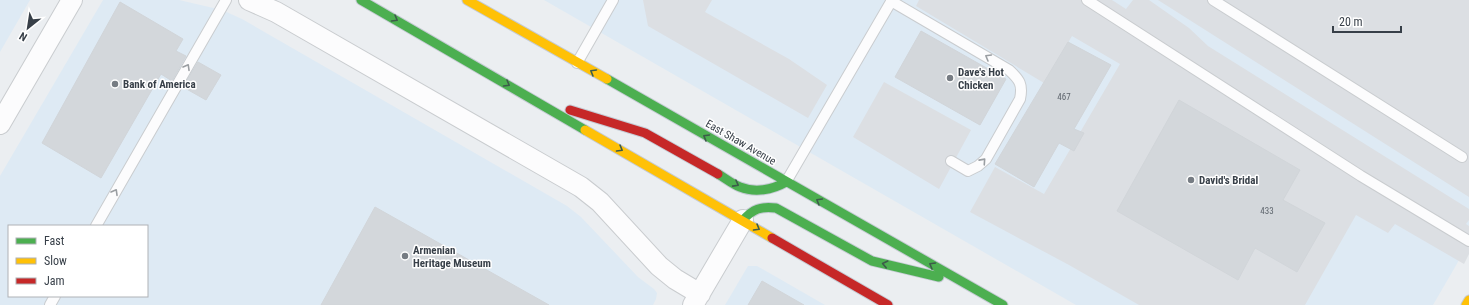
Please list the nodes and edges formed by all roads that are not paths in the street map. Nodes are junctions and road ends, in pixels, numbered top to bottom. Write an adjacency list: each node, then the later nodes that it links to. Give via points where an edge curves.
1 (72, 0): 12 (street)
2 (226, 0): 17 (lane, one-way to 2)
3 (249, 0): 20 (street, via 276,12 581,186 600,202 659,266)
4 (361, 0): 11 (main road, one-way to 11)
5 (467, 0): 10 (main road, East Shaw Avenue)
6 (613, 0): 10 (lane)
7 (892, 0): 14 (lane, one-way to 7, via 968,171 986,159 1020,99 1022,90 1018,78 1010,70); 15 (lane)
8 (1088, 0): 18 (lane)
9 (1213, 0): 13 (lane)
10 (576, 63): 15 (main road, East Shaw Avenue, one-way to 10)
11 (533, 99): 15 (main road, one-way to 15, via 645,133 740,187 768,190); 16 (main road, one-way to 16)
12 (0, 124)
13 (1462, 157)
14 (951, 161)
15 (786, 182): 19 (main road, East Shaw Avenue, one-way to 15)
16 (743, 220): 19 (main road, one-way to 16, via 872,261 776,208 763,206 751,211); 20 (street); 22 (main road, one-way to 22)
17 (97, 225)
18 (1469, 241)
19 (964, 283): 23 (main road, East Shaw Avenue)
20 (696, 299)
21 (1469, 300): 24 (main road)
22 (888, 305)
23 (1003, 305)
24 (1466, 305)

